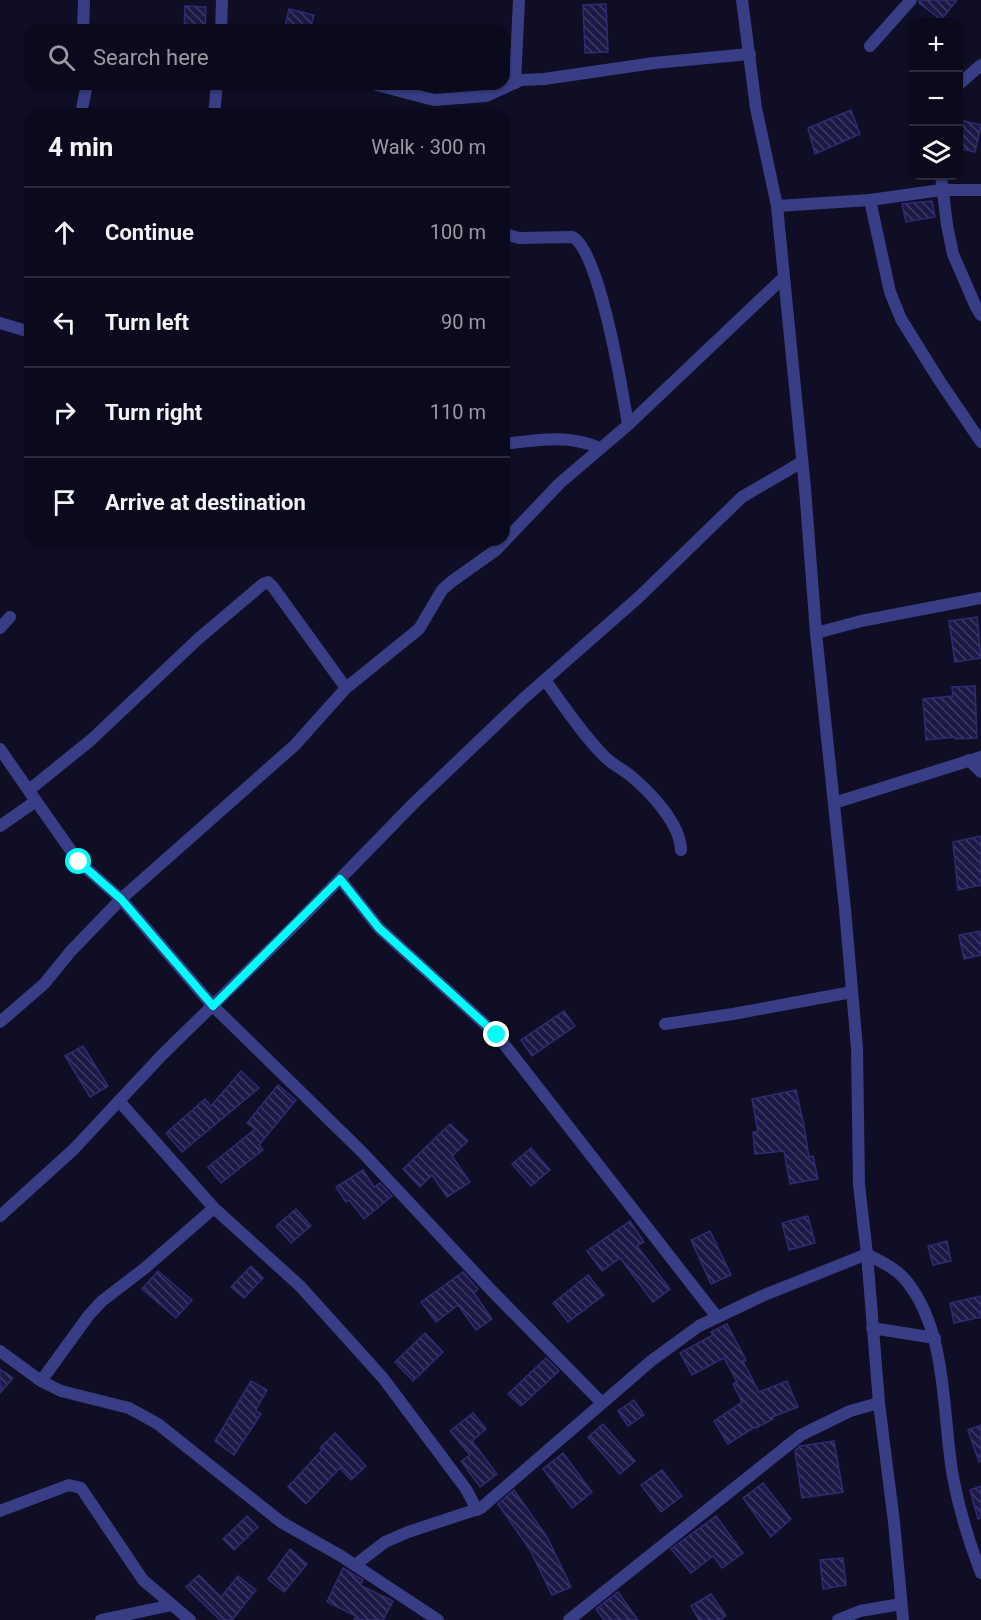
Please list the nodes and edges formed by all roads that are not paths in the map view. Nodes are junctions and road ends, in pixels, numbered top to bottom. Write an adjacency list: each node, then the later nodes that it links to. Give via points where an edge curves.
1 (84, 0): 6 (street)
2 (222, 0): 7 (street)
3 (519, 0): 12 (street)
4 (742, 0): 9 (street)
5 (911, 0): 8 (street)
6 (83, 24)
7 (220, 24)
8 (870, 46)
9 (750, 54): 12 (street); 24 (street, via 756,108)
10 (981, 65): 11 (street)
11 (963, 81)
12 (515, 83): 13 (street)
13 (510, 85)
14 (86, 90): 18 (street)
15 (216, 90): 19 (street)
16 (396, 90): 17 (street, via 434,100 486,96)
17 (499, 90)
18 (82, 108)
19 (215, 108)
20 (940, 180): 22 (street)
21 (981, 189): 22 (street)
22 (941, 190): 23 (street); 27 (street, via 953,254)
23 (870, 200): 24 (street); 31 (street, via 890,292 901,319)
24 (777, 206): 26 (street)
25 (510, 236): 30 (street, via 577,239 601,296)
26 (783, 278): 30 (street); 34 (street)
27 (981, 315)
28 (0, 323): 29 (street)
29 (24, 330)
30 (628, 425): 33 (street)
31 (981, 442)
32 (510, 443): 33 (street, via 556,439 584,441)
33 (599, 448): 35 (street)
34 (802, 462): 40 (street); 41 (street, via 742,497 639,597)
35 (510, 535)
36 (500, 546): 42 (street, via 450,582 419,629)
37 (981, 598): 40 (street)
38 (10, 617): 39 (street)
39 (0, 628)
40 (816, 633): 48 (street)
41 (545, 680): 50 (street, via 605,758 631,776 658,803 678,834); 51 (street, via 415,802)
42 (346, 688): 46 (street, via 268,582); 52 (street, via 295,745)
43 (0, 749): 46 (street)
44 (975, 759): 45 (street); 48 (street)
45 (981, 772)
46 (29, 790): 47 (street)
47 (36, 801): 49 (street); 52 (street, via 79,862)
48 (834, 802): 53 (street)
49 (0, 826)
50 (681, 850)
51 (340, 879): 54 (street); 61 (street, via 379,928 497,1035)
52 (121, 899): 54 (street); 55 (street, via 44,984)
53 (852, 992): 56 (street); 60 (street, via 859,1185)
54 (213, 1006): 57 (street); 66 (street, via 362,1152)
55 (0, 1022)
56 (664, 1024)
57 (119, 1101): 58 (street); 59 (street, via 73,1150)
58 (214, 1208): 65 (street, via 95,1308); 68 (street, via 300,1286 383,1378 466,1489)
59 (0, 1216)
60 (867, 1254): 61 (street); 62 (street); 63 (street, via 908,1283)
61 (717, 1317): 66 (street, via 651,1361)
62 (872, 1328): 63 (street); 67 (street)
63 (935, 1338): 70 (street, via 953,1477 964,1524)
64 (0, 1351): 65 (street)
65 (41, 1381): 71 (street, via 61,1391 129,1408 158,1424 281,1522)
66 (602, 1403): 68 (street)
67 (879, 1403): 73 (street); 78 (street, via 850,1411 801,1435)
68 (477, 1510): 71 (street, via 385,1542)
69 (0, 1511): 74 (street, via 69,1485 81,1488 143,1580)
70 (979, 1560): 72 (street)
71 (355, 1565): 77 (street)
72 (981, 1573)
73 (901, 1604): 79 (street, via 860,1611); 80 (street)
74 (172, 1605): 75 (street); 76 (street)
75 (101, 1620)
76 (190, 1620)
77 (438, 1620)
78 (569, 1620)
79 (838, 1620)
80 (903, 1620)

